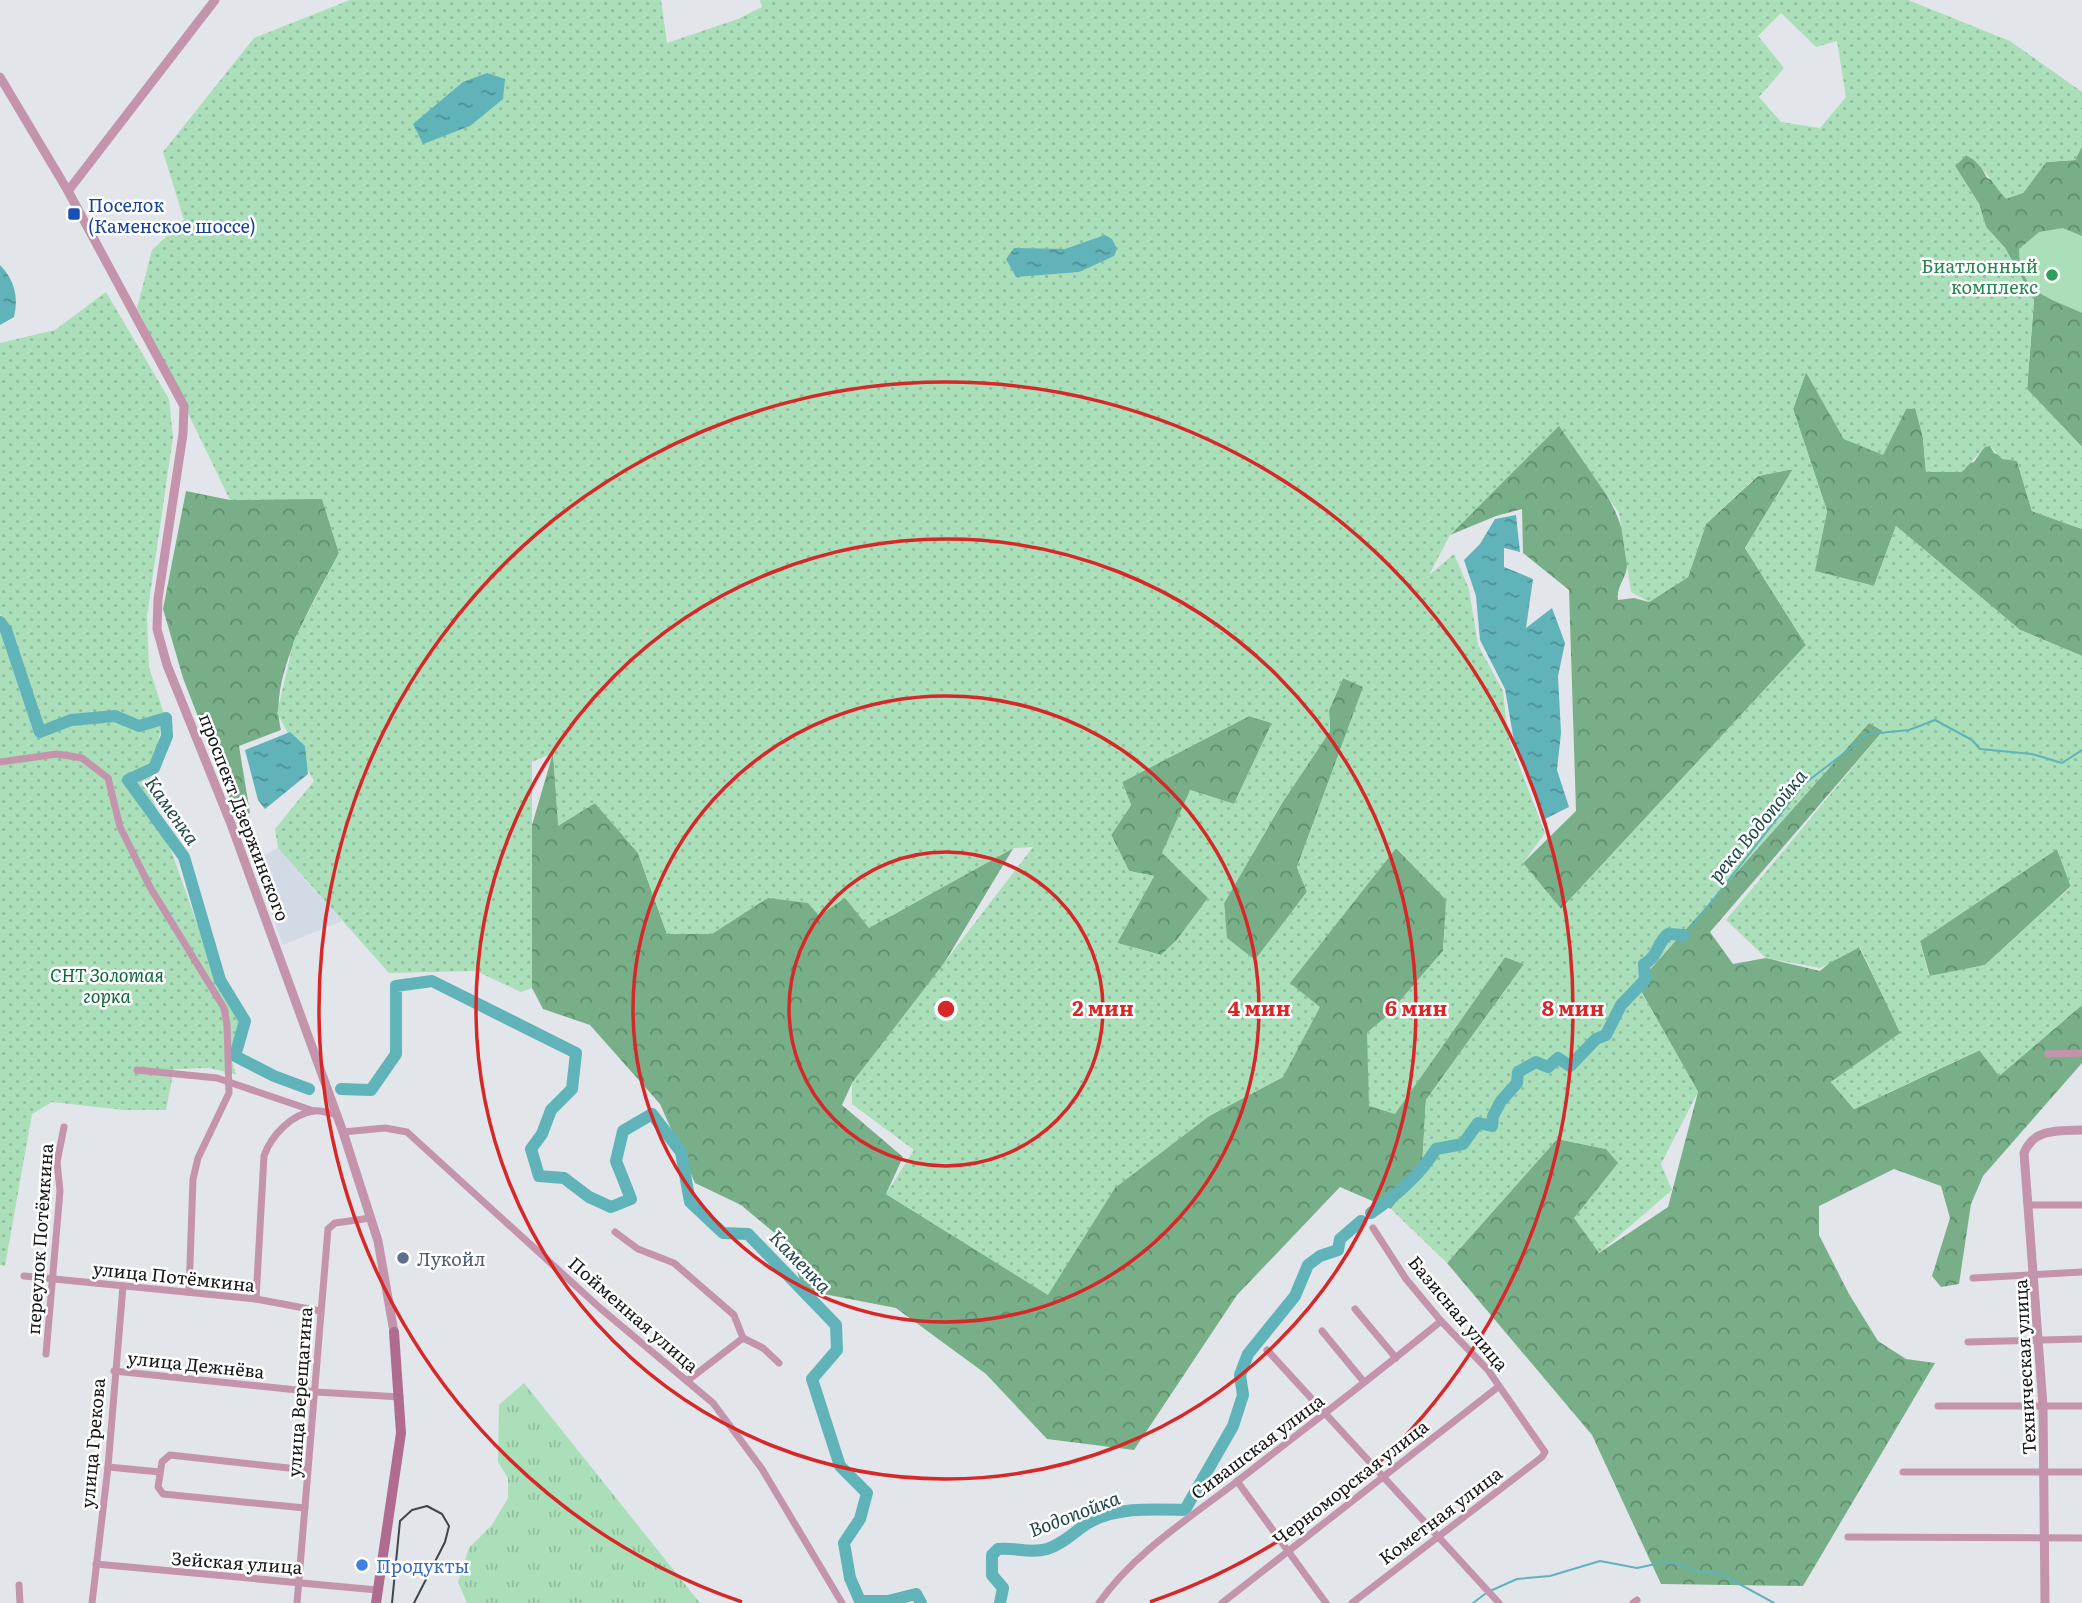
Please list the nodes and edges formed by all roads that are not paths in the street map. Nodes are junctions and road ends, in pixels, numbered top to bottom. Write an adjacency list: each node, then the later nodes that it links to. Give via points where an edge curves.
1 (215, 0): 3 (street)
2 (0, 77): 3 (street, проспект Дзержинского)
3 (68, 191): 10 (street, проспект Дзержинского, via 184,407 157,629)
4 (0, 762): 8 (street, via 57,754 82,758 108,778 120,827 138,863 224,1008)
5 (2082, 1053): 6 (street)
6 (2048, 1054)
7 (137, 1070): 8 (street, via 217,1078)
8 (229, 1084): 9 (street); 25 (street, via 229,1093 203,1142 193,1179)
9 (314, 1111): 10 (street); 26 (street, via 278,1131 264,1156)
10 (337, 1115): 13 (street, проспект Дзержинского)
11 (64, 1127): 23 (street, переулок Потёмкина, via 57,1162 60,1191)
12 (2082, 1130): 14 (street, Техническая улица, via 2037,1135 2028,1144 2024,1153)
13 (343, 1132): 16 (street, проспект Дзержинского); 41 (street, Пойменная улица, via 385,1128 407,1132)
14 (2030, 1205): 15 (street); 20 (street, Техническая улица)
15 (2082, 1205)
16 (371, 1218): 28 (street, улица Верещагина, via 335,1223 328,1229); 31 (street, проспект Дзержинского)
17 (1373, 1228): 29 (street, Базисная улица)
18 (615, 1232): 32 (street, via 638,1249 674,1263 734,1315)
19 (2082, 1272): 20 (street)
20 (2035, 1273): 22 (street); 34 (street, Техническая улица)
21 (24, 1276): 23 (street, улица Потёмкина)
22 (1973, 1278)
23 (53, 1280): 24 (street, улица Потёмкина); 37 (street, переулок Потёмкина)
24 (122, 1286): 25 (street, улица Потёмкина); 40 (street, улица Грекова)
25 (189, 1292): 26 (street, улица Потёмкина)
26 (256, 1299): 28 (street, улица Потёмкина)
27 (1355, 1310): 38 (street)
28 (320, 1311): 44 (street, улица Верещагина)
29 (1441, 1321): 38 (street, Сивашская улица); 43 (street, Базисная улица, via 1488,1370)
30 (1322, 1331): 42 (street)
31 (394, 1332): 45 (main road, проспект Дзержинского)
32 (743, 1338): 39 (street); 41 (street)
33 (2082, 1339): 34 (street)
34 (2040, 1340): 35 (street); 47 (street, Техническая улица)
35 (1968, 1342)
36 (1267, 1350): 49 (street)
37 (46, 1354)
38 (1396, 1358): 42 (street, Сивашская улица)
39 (779, 1363)
40 (114, 1371): 44 (street, улица Дежнёва); 51 (street, улица Грекова)
41 (687, 1381): 73 (street, Пойменная улица, via 713,1403 762,1469)
42 (1364, 1382): 49 (street, Сивашская улица)
43 (1498, 1387): 50 (street, Базисная улица); 57 (street, Черноморская улица)
44 (316, 1392): 45 (street, улица Дежнёва); 52 (street, улица Верещагина)
45 (400, 1396): 68 (main road, проспект Дзержинского, via 400,1443)
46 (1938, 1406): 47 (street)
47 (2043, 1406): 48 (street); 55 (street, Техническая улица)
48 (2082, 1406)
49 (1325, 1415): 57 (street); 58 (street, Сивашская улица)
50 (1545, 1452): 60 (street, Кометная улица)
51 (108, 1467): 53 (street); 65 (street, улица Грекова)
52 (307, 1470): 53 (street, via 170,1455); 59 (street, улица Верещагина)
53 (160, 1472): 59 (street, via 158,1490 163,1494)
54 (1903, 1472): 55 (street)
55 (2044, 1472): 56 (street); 62 (street, Техническая улица)
56 (2082, 1472)
57 (1381, 1476): 60 (street); 64 (street, Черноморская улица)
58 (1237, 1481): 64 (street); 74 (street, Сивашская улица, via 1123,1573)
59 (305, 1508): 66 (street, улица Верещагина)
60 (1438, 1536): 77 (street, Кометная улица); 78 (street)
61 (1848, 1536): 62 (street)
62 (2044, 1538): 63 (street); 79 (street, Техническая улица)
63 (2082, 1538)
64 (1288, 1550): 75 (street, Черноморская улица); 76 (street)
65 (96, 1564): 66 (street, Зейская улица); 70 (street, улица Грекова)
66 (299, 1582): 68 (street, Зейская улица); 71 (street, улица Верещагина)
67 (19, 1585): 69 (street)
68 (377, 1590): 72 (main road, проспект Дзержинского)
69 (20, 1603)
70 (92, 1603)
71 (297, 1603)
72 (376, 1603)
73 (842, 1603)
74 (1099, 1603)
75 (1222, 1603)
76 (1326, 1603)
77 (1352, 1603)
78 (1499, 1603)
79 (2045, 1603)

